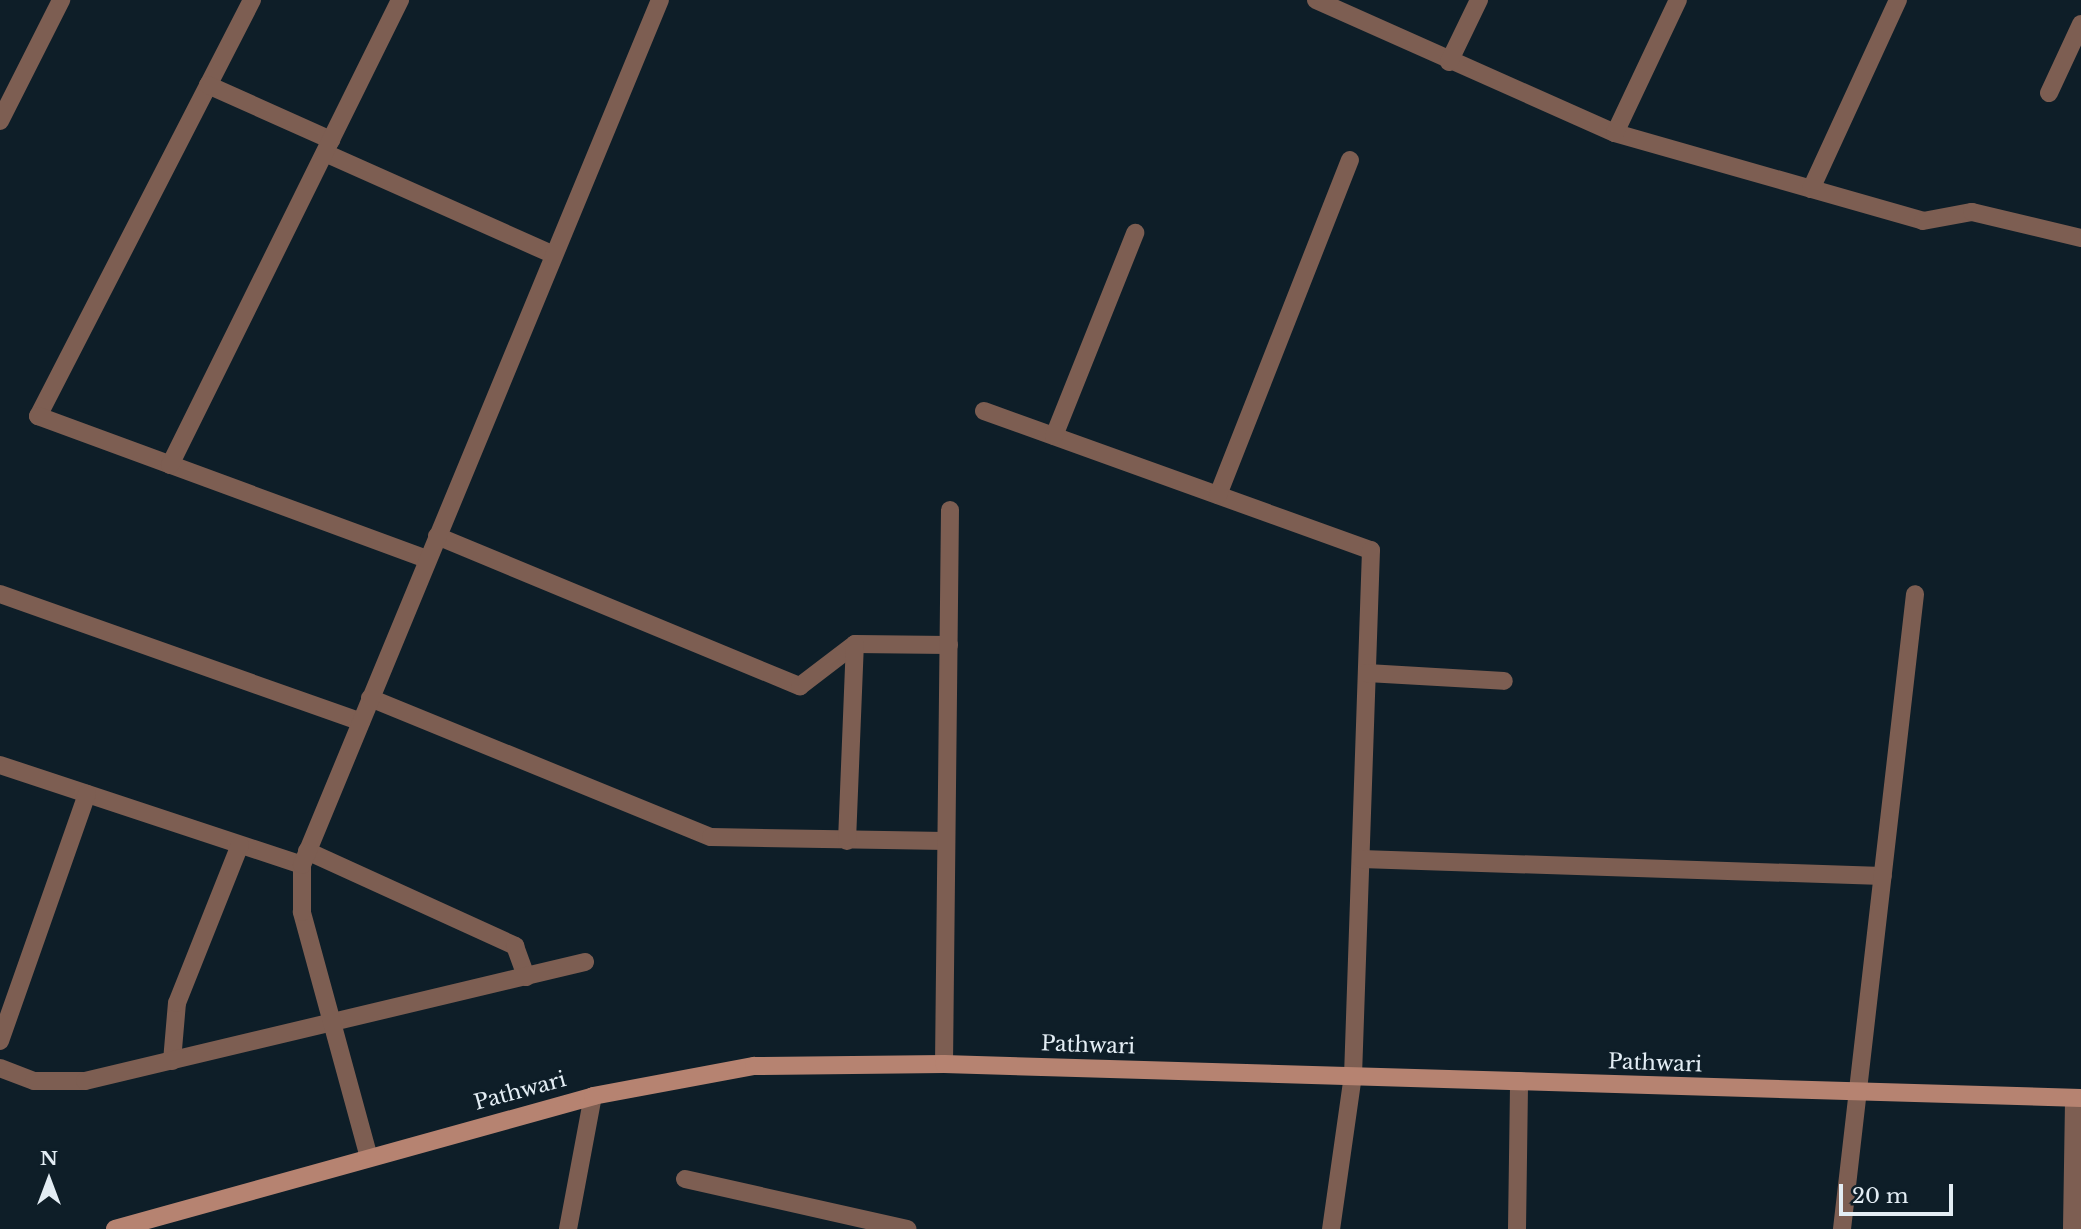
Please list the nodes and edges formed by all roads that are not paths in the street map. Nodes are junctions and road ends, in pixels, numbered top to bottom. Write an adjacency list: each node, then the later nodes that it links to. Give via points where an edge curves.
1 (61, 0): 13 (street)
2 (252, 0): 11 (street)
3 (400, 0): 15 (street)
4 (660, 0): 20 (street)
5 (1316, 0): 10 (street)
6 (1479, 0): 10 (street)
7 (1678, 0): 14 (street)
8 (1898, 0): 17 (street)
9 (2081, 24): 12 (street)
10 (1449, 62): 14 (street)
11 (208, 85): 15 (street); 23 (street, via 38,416)
12 (2049, 93)
13 (0, 121)
14 (1615, 133): 17 (street)
15 (328, 146): 20 (street); 23 (street)
16 (1350, 160): 24 (street)
17 (1811, 189): 19 (street, via 1923,221 1972,212)
18 (1135, 233): 22 (street)
19 (2081, 238)
20 (552, 254): 26 (street)
21 (984, 411): 22 (street)
22 (1054, 436): 24 (street)
23 (170, 465): 27 (street)
24 (1218, 495): 32 (street, via 1371,550)
25 (950, 510): 31 (street)
26 (437, 536): 27 (street); 30 (street, via 800,686)
27 (427, 559): 34 (street)
28 (0, 594): 35 (street)
29 (1915, 594): 43 (street)
30 (855, 644): 31 (street); 38 (street)
31 (949, 645): 39 (street)
32 (1367, 673): 33 (street); 42 (street)
33 (1504, 681)
34 (370, 698): 35 (street); 38 (street, via 711,837)
35 (361, 722): 41 (street)
36 (0, 765): 37 (street)
37 (87, 794): 40 (street); 47 (street)
38 (847, 841): 39 (street)
39 (946, 841): 49 (street)
40 (240, 845): 41 (street); 48 (street, via 177,1003)
41 (304, 858): 45 (street, via 515,946); 46 (street, via 302,912)
42 (1360, 859): 43 (street); 51 (street)
43 (1883, 876): 53 (street)
44 (585, 962): 45 (street)
45 (526, 977): 46 (street)
46 (332, 1024): 48 (street); 56 (street)
47 (0, 1041)
48 (172, 1061): 50 (street, via 85,1080 34,1080)
49 (944, 1063): 51 (street, Pathwari); 54 (street, Pathwari, via 754,1066)
50 (0, 1068)
51 (1353, 1076): 52 (street, Pathwari); 61 (street)
52 (1519, 1080): 53 (street, Pathwari); 62 (street)
53 (1859, 1093): 55 (street, Pathwari); 63 (street)
54 (593, 1096): 56 (street, Pathwari); 59 (street)
55 (2078, 1098): 64 (street)
56 (368, 1154): 58 (street, Pathwari)
57 (685, 1179): 60 (street)
58 (115, 1229)
59 (568, 1229)
60 (907, 1229)
61 (1331, 1229)
62 (1517, 1229)
63 (1842, 1229)
64 (2072, 1229)

